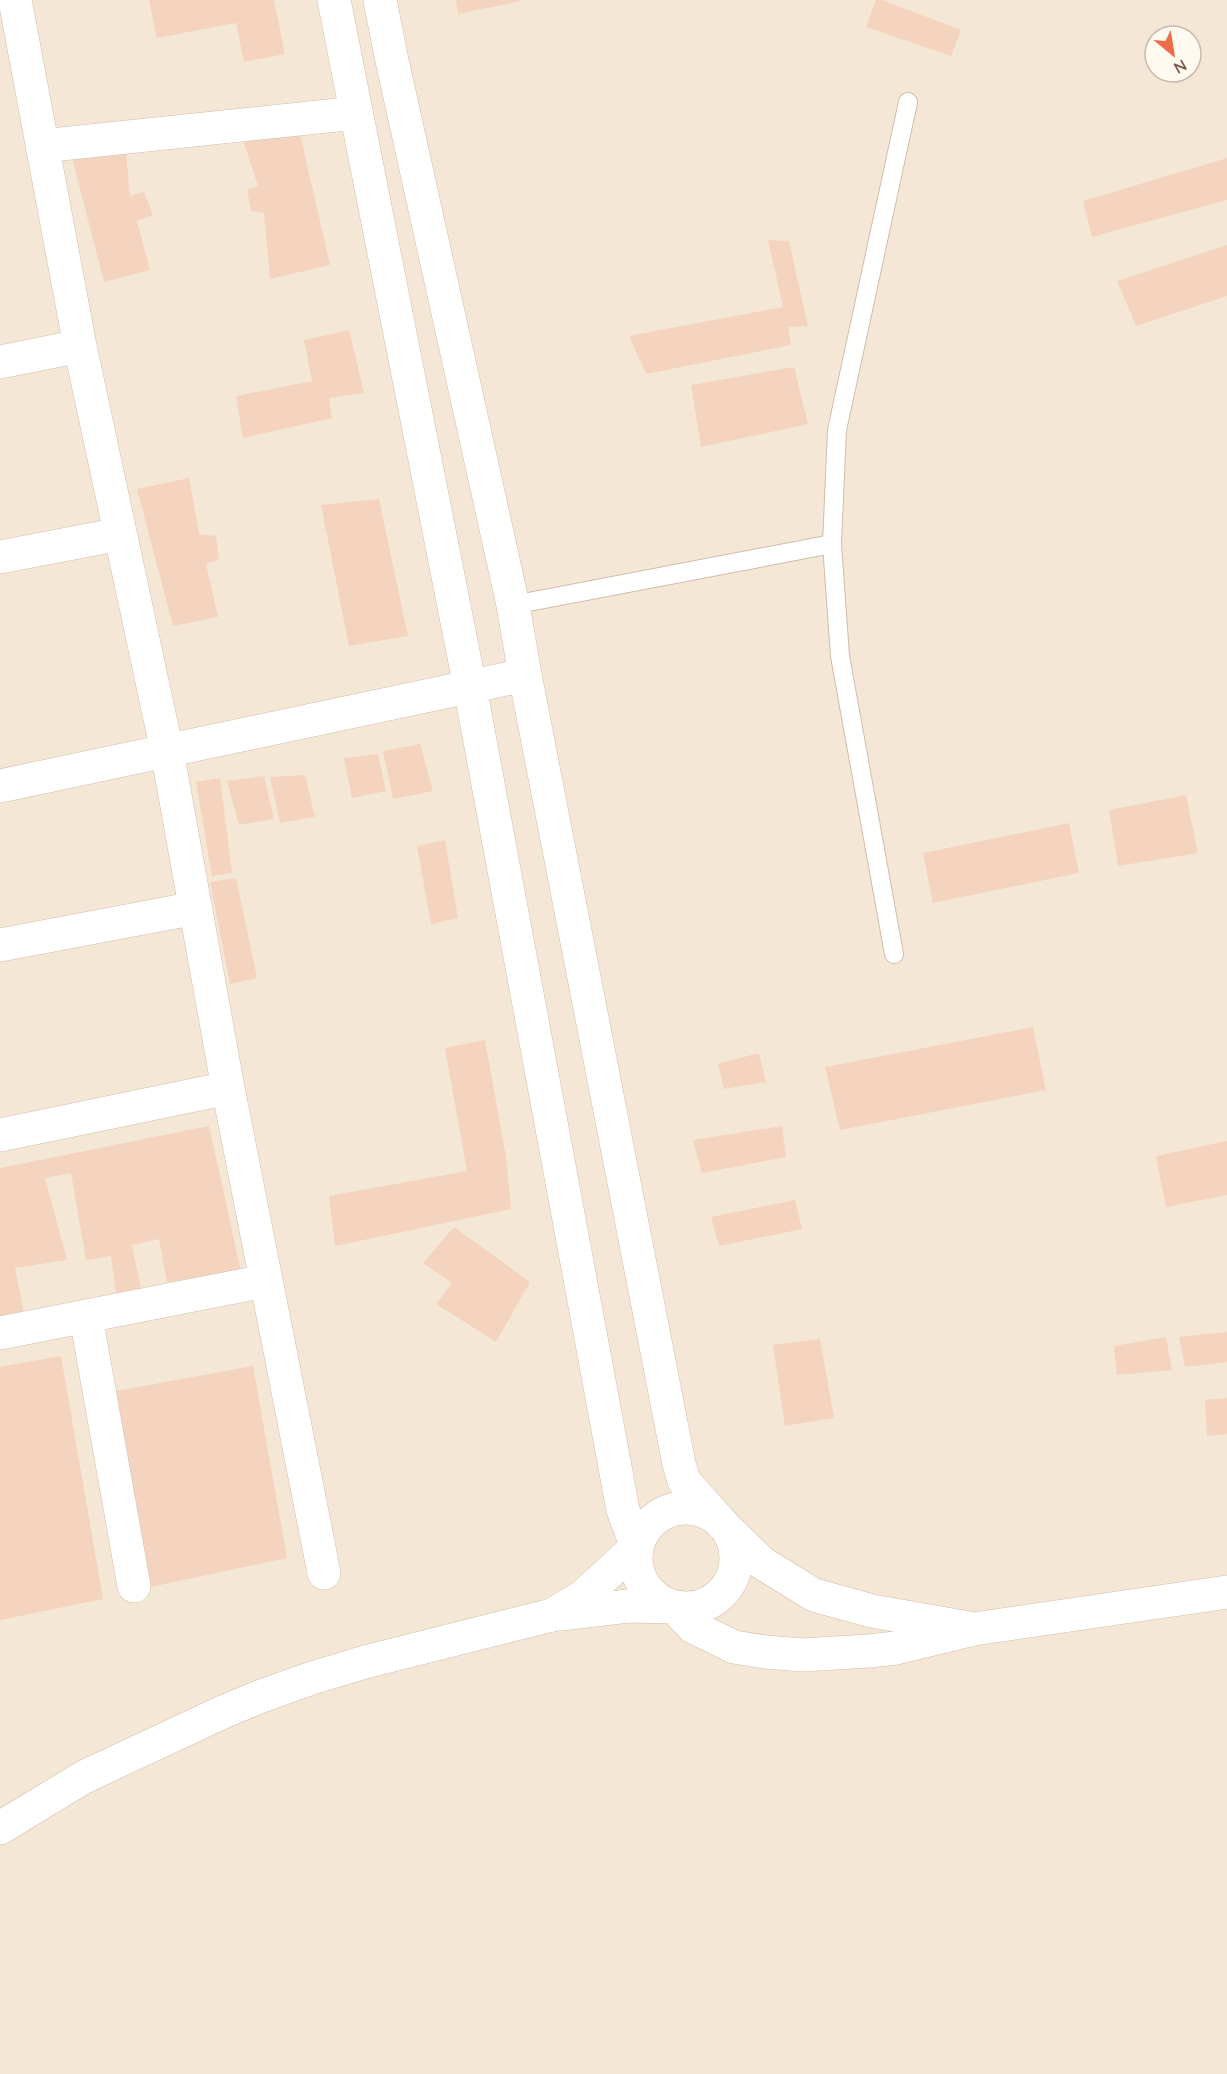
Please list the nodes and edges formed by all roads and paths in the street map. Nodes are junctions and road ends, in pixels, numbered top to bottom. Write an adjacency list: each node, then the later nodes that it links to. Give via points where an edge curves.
1 (15, 0): 6 (street)
2 (334, 0): 5 (street)
3 (380, 0): 12 (street)
4 (909, 102): 10 (lane, via 837,430)
5 (356, 113): 6 (street); 14 (street)
6 (42, 146): 7 (street)
7 (80, 346): 8 (street); 9 (street)
8 (0, 362)
9 (120, 534): 11 (street); 15 (street)
10 (832, 544): 12 (lane); 19 (lane, via 840,656)
11 (0, 557)
12 (513, 604): 13 (street)
13 (525, 675): 14 (street); 25 (street, via 679,1464 684,1481)
14 (470, 687): 15 (street); 26 (street, via 623,1510)
15 (167, 751): 16 (street); 17 (street)
16 (0, 786)
17 (196, 908): 18 (street); 20 (street)
18 (0, 945)
19 (894, 954)
20 (228, 1088): 21 (street); 22 (street)
21 (0, 1135)
22 (266, 1281): 23 (street); 27 (street)
23 (86, 1317): 24 (street); 28 (street)
24 (0, 1334)
25 (724, 1526): 26 (street, via 712,1516 682,1508 653,1521); 30 (street, via 735,1554 728,1584 705,1605); 32 (street, via 762,1563 814,1595 872,1611)
26 (637, 1547): 30 (street, via 639,1578 660,1601); 31 (street, via 582,1598)
27 (324, 1573)
28 (134, 1586)
29 (1227, 1592): 32 (street)
30 (674, 1607): 31 (street, via 628,1606); 32 (street, via 693,1628 734,1647 765,1652 869,1651)
31 (552, 1614): 33 (street, via 365,1662 259,1697 84,1777)
32 (974, 1629)
33 (0, 1828)

